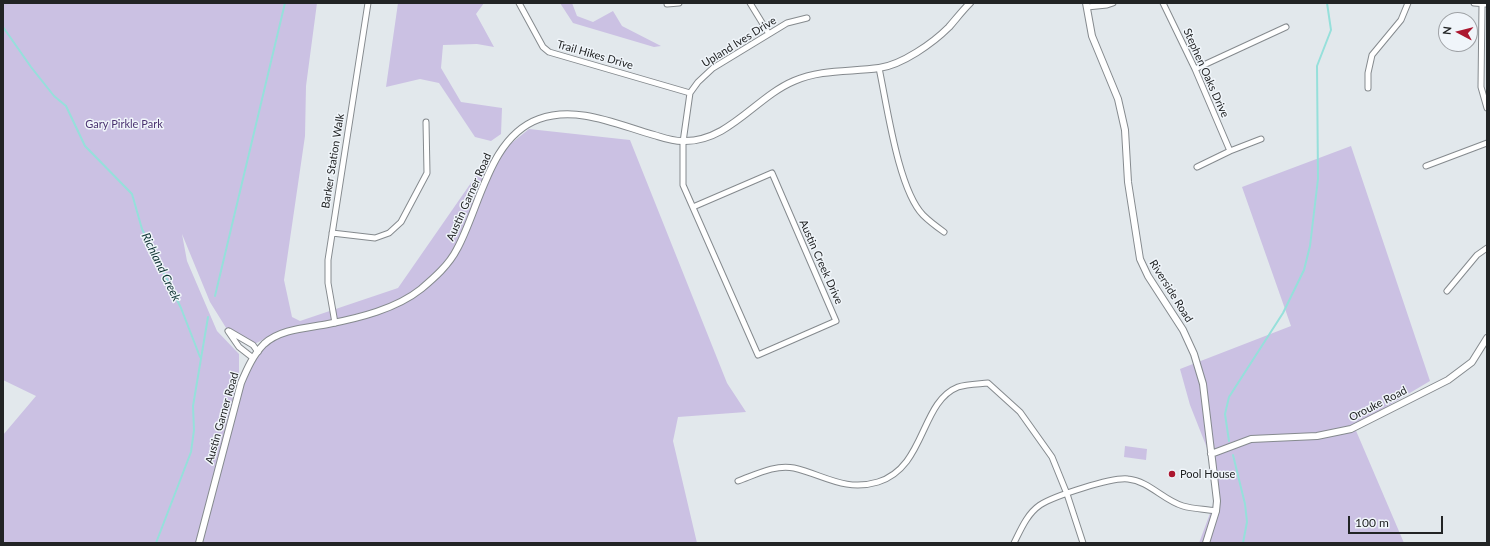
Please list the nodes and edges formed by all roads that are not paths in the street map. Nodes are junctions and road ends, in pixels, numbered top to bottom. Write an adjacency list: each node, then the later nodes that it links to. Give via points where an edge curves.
1 (368, 3): 30 (street, Barker Station Walk)
2 (519, 3): 19 (street, Trail Hikes Drive, via 543,47 549,52)
3 (679, 3): 10 (street)
4 (750, 3): 15 (street)
5 (970, 3): 16 (street, Austin Garner Road, via 949,27 925,47)
6 (1113, 3): 12 (street)
7 (1163, 3): 17 (street, Stephen Oaks Drive)
8 (1408, 3): 18 (street, via 1401,20 1372,55)
9 (1474, 3): 11 (street)
10 (667, 4)
11 (1484, 4): 20 (street, via 1481,88)
12 (1086, 5): 37 (street, Riverside Road, via 1092,36 1118,99 1126,130 1128,182 1140,259 1183,330 1194,354 1203,384)
13 (807, 18): 15 (street, Upland Ives Drive, via 787,24)
14 (1286, 27): 17 (street)
15 (769, 34): 19 (street, Upland Ives Drive, via 713,68)
16 (879, 68): 23 (street, Austin Garner Road, via 816,74 794,81 718,133); 29 (street, via 902,175 922,214)
17 (1195, 69): 25 (street, Stephen Oaks Drive)
18 (1368, 88)
19 (690, 93): 23 (street)
20 (1487, 108)
21 (426, 122): 30 (street, via 427,173 401,222 389,233 375,238)
22 (1261, 139): 25 (street)
23 (683, 142): 28 (street, Austin Creek Drive, via 684,185); 33 (street, Austin Garner Road, via 582,115 561,113 529,123 516,132 498,154 457,250 440,272 418,291 398,303)
24 (1487, 142): 26 (street)
25 (1230, 151): 27 (street)
26 (1426, 166)
27 (1197, 167)
28 (693, 207): 28 (street, Austin Creek Drive, via 758,355 836,321 772,173)
29 (944, 232)
30 (332, 233): 33 (street, Barker Station Walk, via 328,283)
31 (1487, 248): 32 (street, via 1477,255)
32 (1447, 291)
33 (335, 323): 35 (street, Austin Garner Road, via 279,334 264,344)
34 (1487, 338): 37 (street, Orouke Road, via 1472,362 1448,380 1351,429 1317,436 1251,439)
35 (258, 352): 36 (street, Austin Garner Road); 36 (street, via 254,345 228,331 239,347)
36 (253, 358): 41 (street, Austin Garner Road, via 241,383)
37 (1211, 454): 40 (street, Riverside Road)
38 (738, 481): 39 (street, via 766,470 792,468 835,482 858,486 880,482 898,471 912,456 942,398 958,387 988,383 1020,412 1052,457)
39 (1067, 494): 40 (street, via 1114,479 1128,479 1149,486 1183,506); 42 (street, via 1040,505 1026,519); 43 (street)
40 (1216, 511): 44 (street, Riverside Road)
41 (200, 543)
42 (1014, 543)
43 (1083, 543)
44 (1206, 543)

